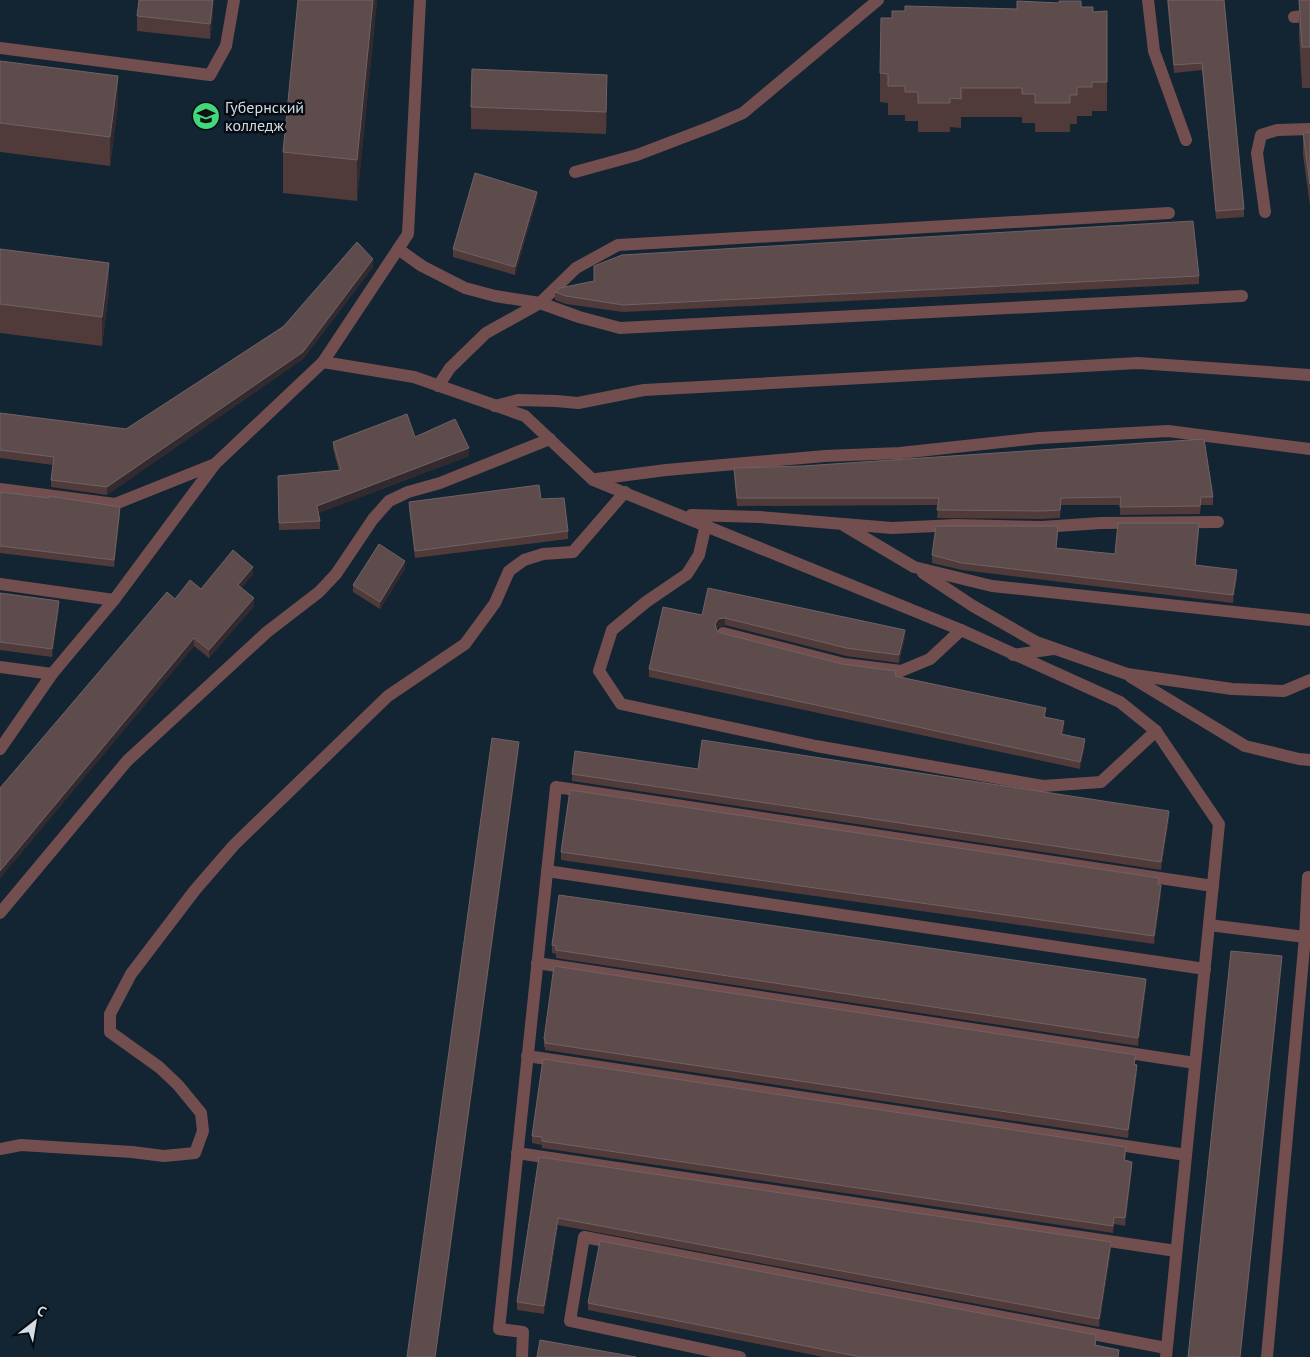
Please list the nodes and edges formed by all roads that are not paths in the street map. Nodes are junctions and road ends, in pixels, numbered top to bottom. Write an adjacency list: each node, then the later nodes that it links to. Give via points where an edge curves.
1 (234, 0): 7 (lane, via 226,46 210,75)
2 (420, 0): 13 (lane, via 408,234)
3 (878, 0): 10 (lane, via 743,113 637,155)
4 (1148, 0): 9 (lane, via 1154,51)
5 (1310, 16): 6 (lane)
6 (1294, 17)
7 (0, 48)
8 (1310, 130): 11 (lane, via 1277,130 1261,136 1257,152)
9 (1186, 140)
10 (575, 172)
11 (1265, 212)
12 (1170, 213): 15 (lane, via 618,244 576,268)
13 (398, 250): 15 (lane, via 465,288); 16 (lane)
14 (1242, 296): 15 (lane, via 620,328)
15 (540, 302): 18 (lane, via 486,333 450,368)
16 (322, 362): 18 (lane, via 414,377); 22 (lane)
17 (1310, 375): 19 (lane, via 1138,363 644,390 578,403 518,400)
18 (438, 386): 19 (lane)
19 (495, 406): 20 (lane, via 525,416)
20 (550, 440): 23 (lane); 48 (lane, via 389,501 372,518 336,574 319,592 267,632 127,761)
21 (1310, 449): 23 (lane, via 1168,431 825,456)
22 (215, 464): 24 (lane, via 115,504); 32 (lane)
23 (593, 480): 25 (lane)
24 (0, 489)
25 (625, 492): 26 (lane); 55 (lane, via 573,552 542,554 524,560 509,571 495,603 465,644 388,696 234,845 195,890 132,974 110,1014 110,1032 159,1067 201,1113 203,1131 195,1153 164,1156 21,1145)
26 (683, 515): 28 (lane); 29 (lane)
27 (1218, 522): 29 (lane, via 892,528)
28 (706, 524): 34 (lane); 42 (lane, via 699,555 687,574 612,630 599,672 621,704 816,746 1043,786 1101,782)
29 (842, 524): 30 (lane)
30 (914, 568): 33 (lane, via 992,586); 36 (lane, via 1036,642)
31 (0, 584): 32 (lane)
32 (114, 600): 39 (lane)
33 (1310, 620)
34 (961, 630): 35 (lane, via 930,659 901,671 844,664); 37 (lane)
35 (723, 633)
36 (1056, 649): 37 (lane); 40 (lane)
37 (1013, 655): 42 (lane, via 1120,702)
38 (0, 667): 39 (lane)
39 (52, 674): 43 (lane)
40 (1127, 674): 41 (lane, via 1232,690 1284,691); 44 (lane, via 1245,746)
41 (1310, 680)
42 (1156, 731): 47 (lane, via 1219,824)
43 (0, 749)
44 (1310, 760)
45 (547, 871): 47 (lane, via 556,788); 51 (lane); 52 (lane)
46 (1309, 877): 50 (lane)
47 (1213, 886): 49 (lane)
48 (0, 913)
49 (1209, 926): 50 (lane); 52 (lane)
50 (1305, 937): 62 (lane)
51 (537, 963): 53 (lane); 54 (lane)
52 (1205, 969): 54 (lane)
53 (527, 1056): 56 (lane); 57 (lane)
54 (1195, 1063): 57 (lane)
55 (0, 1149)
56 (517, 1153): 58 (lane); 60 (lane, via 499,1329 522,1332)
57 (1186, 1155): 58 (lane)
58 (1176, 1251): 59 (lane)
59 (1166, 1352): 61 (lane, via 584,1237 570,1321)
60 (522, 1357)
61 (740, 1357)
62 (1267, 1357)

